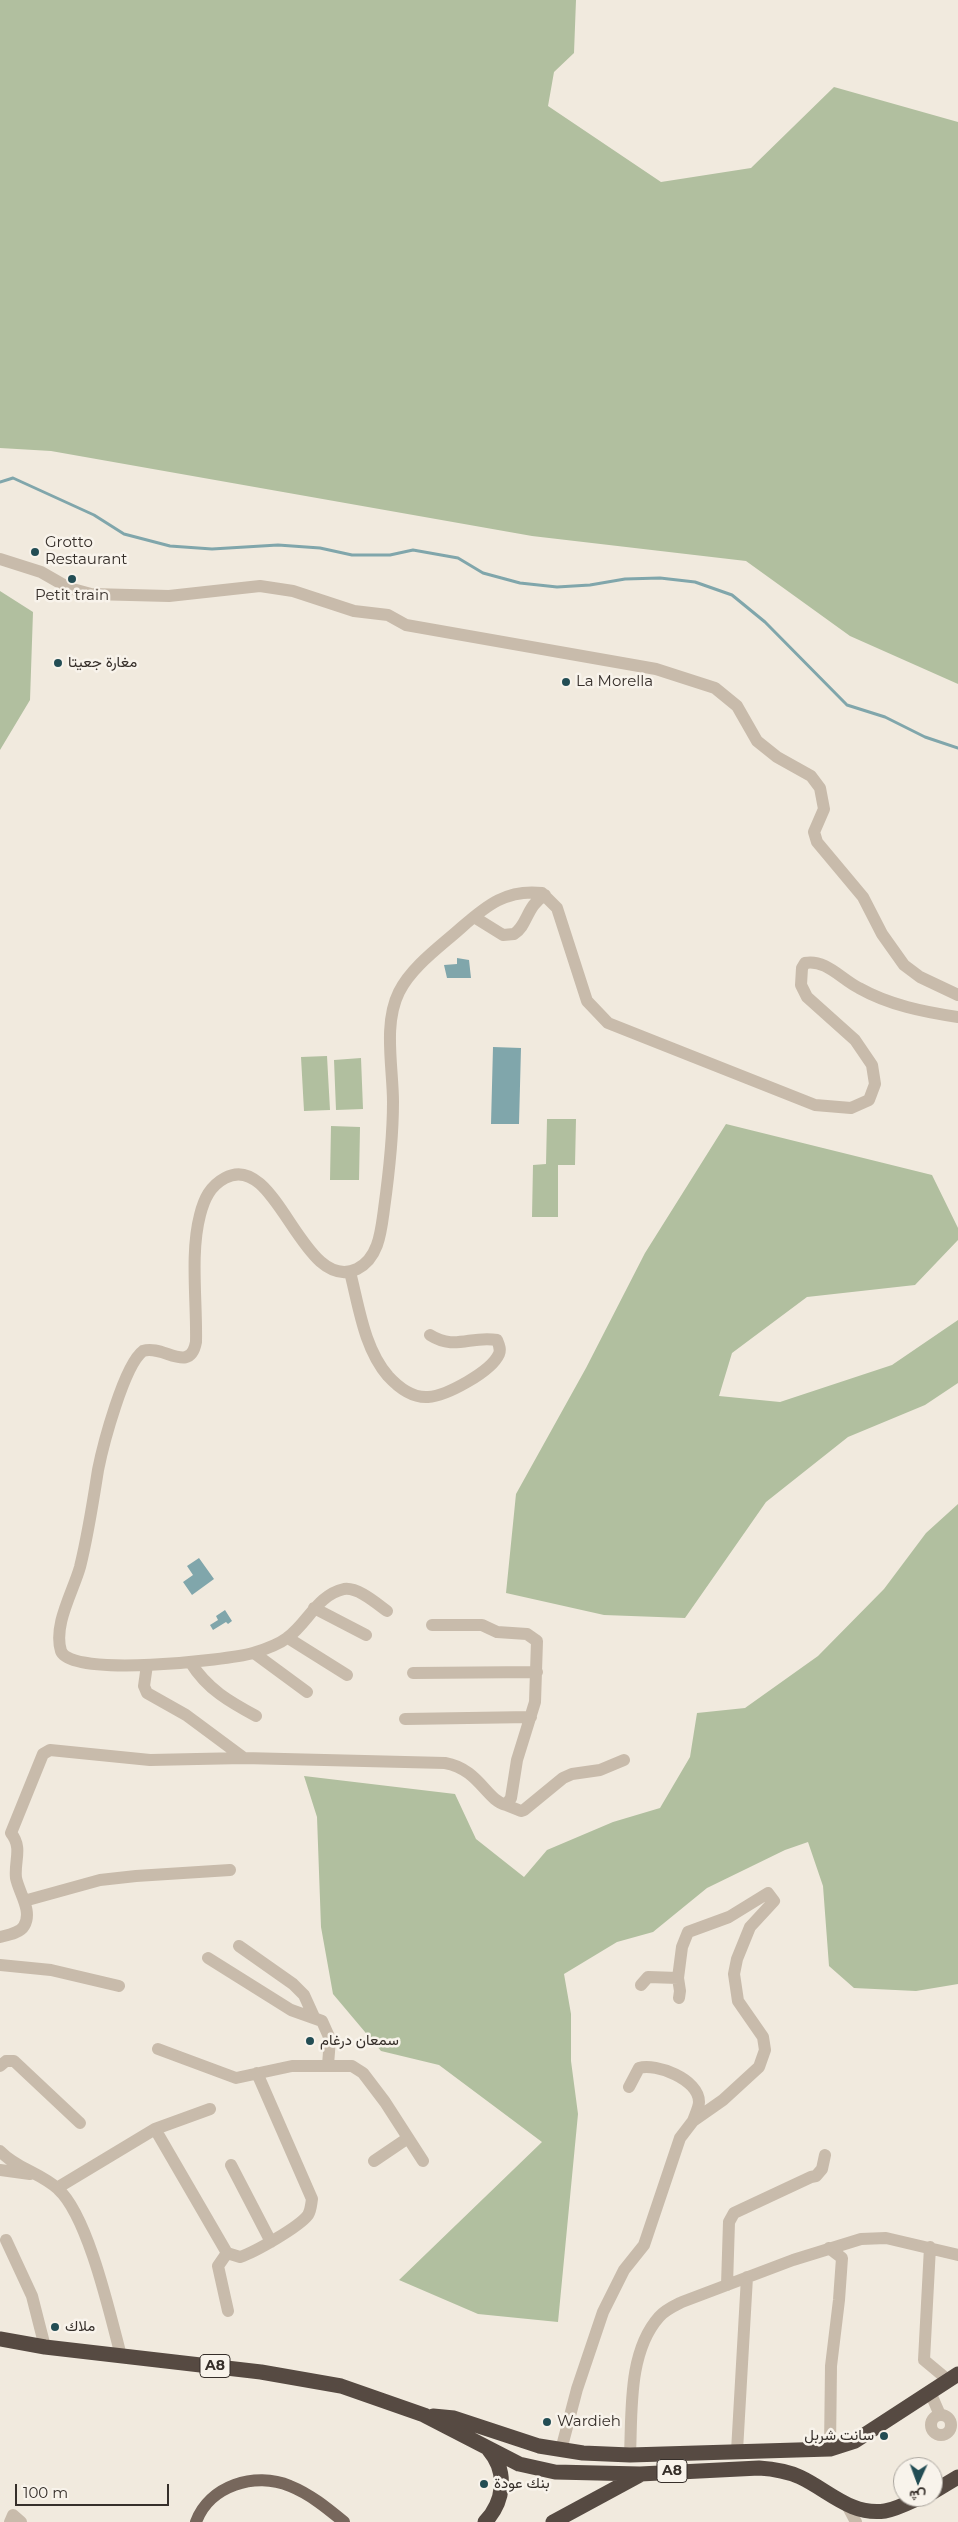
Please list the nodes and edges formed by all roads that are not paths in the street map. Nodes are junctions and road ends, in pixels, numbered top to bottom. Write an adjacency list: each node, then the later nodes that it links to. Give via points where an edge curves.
1 (0, 559): 4 (street, via 41,572 69,588 91,594 169,596 260,586 293,591 354,611 388,615 406,625 656,669 702,683 725,694 737,706 757,740 777,757 811,776 824,801 814,832 817,842 863,897 882,934 904,964 920,977)
2 (545, 895): 3 (street, via 533,892 509,896); 3 (street, via 530,908 522,926 514,934 503,935); 5 (street, via 557,908 587,1001 608,1022 815,1105 851,1108 869,1100 875,1084 872,1065 856,1040 802,990 802,968 805,964 825,965 858,988 884,999)
3 (474, 916): 6 (street, via 411,974 399,992 391,1033 392,1135 384,1210 372,1258)
4 (958, 995)
5 (958, 1017)
6 (350, 1272): 7 (street, via 372,1351 387,1375 404,1390 427,1397 443,1393 484,1371 499,1354 497,1340 488,1338 454,1344); 15 (street, via 336,1271 322,1264 266,1189 253,1179 227,1177 209,1191 196,1237 194,1352 181,1358 149,1349 143,1351 126,1380 108,1426 82,1558 60,1632 62,1652 70,1659)
7 (430, 1335)
8 (314, 1608): 9 (street, via 331,1594 347,1589); 11 (street); 12 (street)
9 (387, 1611)
10 (432, 1625): 16 (street, via 482,1625 498,1632 533,1637 538,1646)
11 (366, 1635)
12 (288, 1638): 13 (street); 18 (street)
13 (254, 1653): 14 (street); 19 (street)
14 (191, 1663): 15 (street); 20 (street, via 206,1685)
15 (147, 1665): 23 (street, via 144,1686 147,1694 186,1715)
16 (537, 1672): 17 (street); 21 (street)
17 (413, 1673)
18 (347, 1675)
19 (307, 1692)
20 (256, 1716)
21 (531, 1717): 22 (street); 25 (street, via 516,1760 511,1798)
22 (405, 1719)
23 (244, 1758): 25 (street, via 458,1765 471,1773 499,1802); 26 (street, via 150,1760 50,1750 43,1754)
24 (624, 1760): 25 (street, via 600,1770 563,1778 524,1810)
25 (506, 1804)
26 (5, 1832): 28 (street, via 18,1846 16,1877)
27 (230, 1870): 28 (street, via 100,1880)
28 (24, 1901): 29 (street, via 27,1918 23,1928)
29 (0, 1937)
30 (239, 1946): 37 (street, via 293,1984 304,1995)
31 (208, 1958): 37 (street, via 291,2010)
32 (0, 1965): 35 (street, via 51,1970)
33 (678, 1978): 34 (street, via 648,1977); 36 (street); 44 (street, via 682,1947 688,1932 729,1917 768,1893 774,1901 750,1927 734,1974 738,2001 763,2037 765,2050 759,2067)
34 (641, 1985)
35 (119, 1986)
36 (679, 1998)
37 (314, 2017): 39 (street, via 322,2021 329,2033)
38 (158, 2049): 41 (street, via 236,2078)
39 (328, 2065): 41 (street, via 292,2066); 47 (street, via 346,2064 363,2073)
40 (0, 2066): 45 (street, via 6,2061 14,2061)
41 (257, 2074): 57 (street, via 312,2199 308,2214)
42 (629, 2087): 44 (street, via 639,2068 646,2066 682,2077 699,2101)
43 (210, 2109): 46 (street)
44 (693, 2121): 74 (street, via 676,2146 644,2245 624,2270 606,2305 577,2389)
45 (80, 2123)
46 (155, 2129): 55 (street); 60 (street)
47 (408, 2138): 50 (street); 51 (street)
48 (0, 2151): 54 (street)
49 (825, 2155): 63 (street, via 822,2169 816,2176 734,2213 729,2222)
50 (374, 2161)
51 (423, 2161)
52 (231, 2165): 57 (street)
53 (0, 2170): 54 (street)
54 (32, 2174): 55 (street)
55 (57, 2188): 67 (street, via 70,2201 77,2215 108,2305)
56 (6, 2240): 66 (street, via 32,2296)
57 (270, 2242): 60 (street, via 240,2257)
58 (930, 2247): 59 (street, via 886,2238); 61 (street); 68 (street, via 924,2360)
59 (829, 2248): 62 (street); 73 (street, via 842,2258 831,2366)
60 (227, 2253): 64 (street, via 218,2266)
61 (958, 2255)
62 (747, 2278): 63 (street); 75 (street)
63 (727, 2285): 76 (street, via 670,2309 652,2327 639,2356)
64 (228, 2311)
65 (0, 2339): 66 (highway, A8)
66 (44, 2347): 67 (highway, A8)
67 (121, 2356): 70 (highway, A8, via 251,2370 320,2382 357,2390)
68 (953, 2377): 69 (highway, A8)
69 (930, 2392): 71 (street, via 940,2415 950,2420); 73 (highway, A8, via 855,2441)
70 (424, 2415): 72 (highway, A8); 74 (highway, A8, via 454,2418)
71 (954, 2429)
72 (488, 2449): 77 (highway, A8); 80 (highway, via 500,2469)
73 (830, 2449): 75 (highway, A8)
74 (561, 2450): 76 (highway, A8); 77 (highway, via 535,2456)
75 (737, 2451): 76 (highway, A8)
76 (630, 2455)
77 (519, 2464): 78 (highway, A8, via 555,2472); 80 (highway)
78 (640, 2474): 82 (highway, A8, via 778,2469 801,2478); 89 (highway)
79 (958, 2477): 81 (highway)
80 (502, 2483): 88 (highway, via 494,2512)
81 (943, 2486)
82 (847, 2505): 83 (highway, A8, via 884,2511); 90 (street)
83 (895, 2507)
84 (10, 2522): 85 (street, via 12,2515)
85 (21, 2522)
86 (196, 2522): 87 (main road, via 217,2493 231,2486 267,2480 307,2494)
87 (344, 2522)
88 (485, 2522)
89 (553, 2522)
90 (856, 2522)

